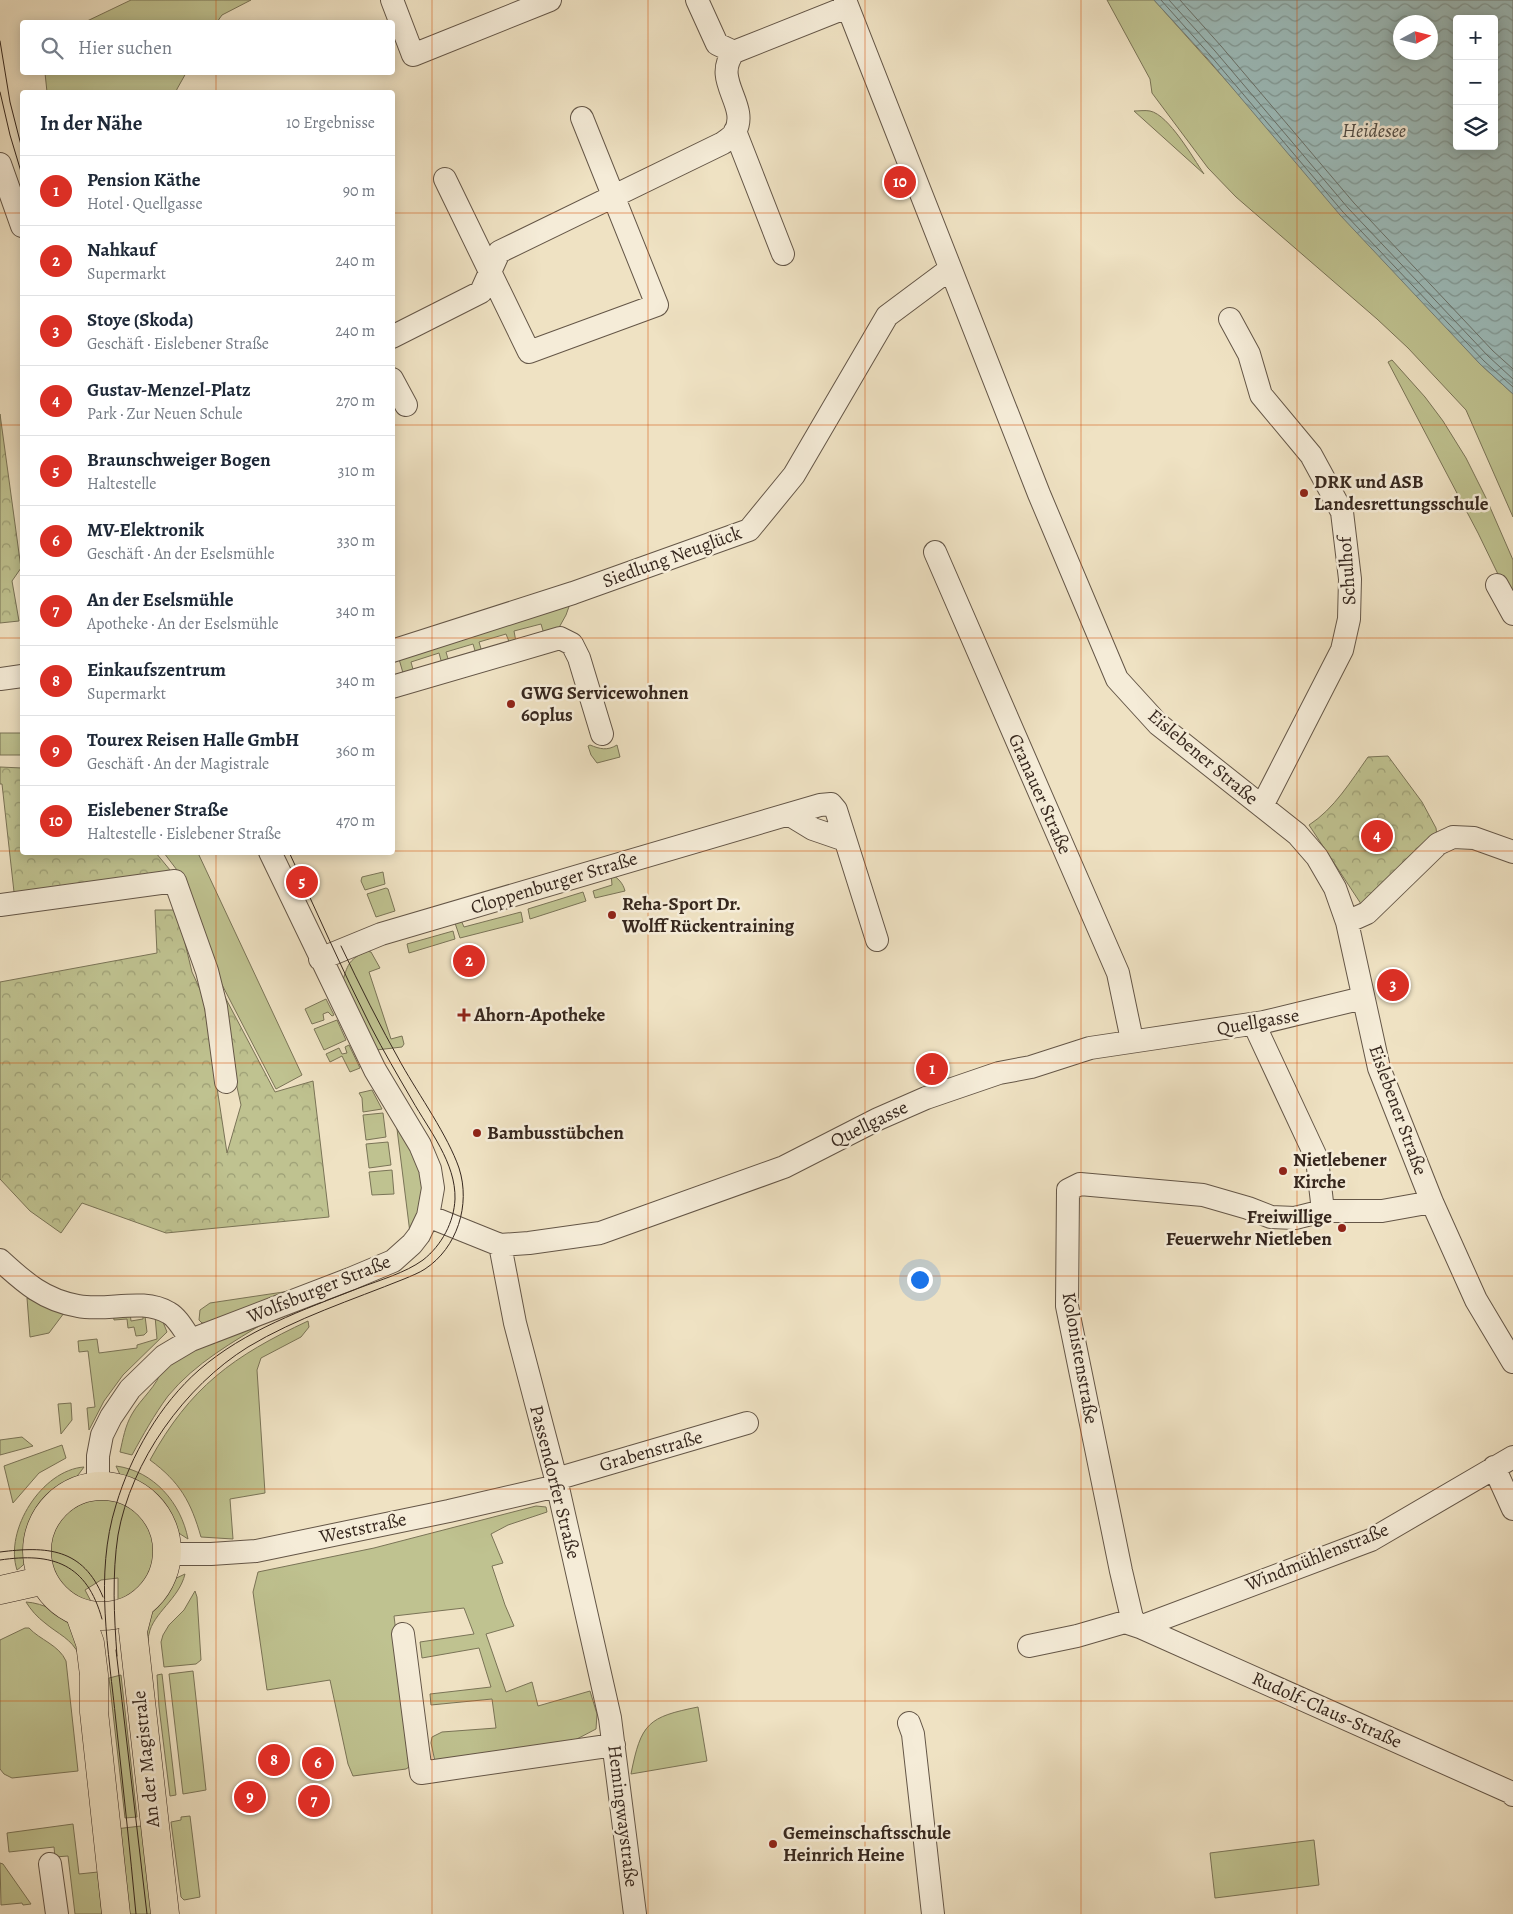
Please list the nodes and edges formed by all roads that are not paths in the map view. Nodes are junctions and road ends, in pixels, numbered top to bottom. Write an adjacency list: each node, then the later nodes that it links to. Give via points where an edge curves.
1 (392, 0): 5 (street, via 414,55)
2 (550, 0): 5 (street)
3 (697, 0): 6 (street, via 718,44)
4 (846, 3): 6 (street); 14 (street, Eislebener Straße)
5 (505, 8)
6 (734, 52): 8 (street, via 726,68 739,114)
7 (582, 118): 11 (street)
8 (735, 132): 11 (street, via 723,143); 13 (street)
9 (0, 164): 12 (street)
10 (445, 178): 15 (street)
11 (614, 196): 15 (street, via 499,252); 15 (street, via 657,305 529,352)
12 (20, 220)
13 (783, 254)
14 (950, 269): 23 (street, Siedlung Neuglück, via 887,316 794,475 749,530 573,593); 28 (street, Eislebener Straße, via 1038,494 1117,679 1158,724)
15 (490, 272): 17 (street, via 481,292)
16 (1230, 319): 28 (street, Schulhof, via 1249,354 1261,395 1311,454 1342,512 1350,579 1349,619 1342,650)
17 (395, 335)
18 (395, 385): 19 (street)
19 (406, 405)
20 (935, 552): 37 (street, Granauer Straße, via 1118,973)
21 (1497, 585): 22 (street)
22 (1513, 614)
23 (395, 650)
24 (20, 676): 25 (street)
25 (0, 679)
26 (395, 686): 27 (street, via 560,638 572,644 579,658)
27 (602, 734)
28 (1262, 806): 32 (street, Eislebener Straße, via 1298,834 1317,856 1335,888)
29 (1513, 852): 32 (street, via 1474,838 1453,837 1438,844 1368,912)
30 (271, 855): 34 (street, Wolfsburger Straße)
31 (0, 905): 38 (street, via 175,881 207,971 216,1007)
32 (1347, 922): 35 (street, Eislebener Straße)
33 (877, 940): 34 (street, Cloppenburger Straße, via 836,810 831,804 380,934)
34 (320, 959): 41 (street, Wolfsburger Straße, via 375,1070 420,1145 430,1169 433,1188)
35 (1363, 998): 36 (street, Quellgasse); 39 (street, Eislebener Straße, via 1379,1068)
36 (1259, 1023): 37 (street, Quellgasse); 40 (street, via 1317,1159)
37 (1132, 1040): 42 (street, Quellgasse, via 999,1073 926,1098 784,1167 600,1233)
38 (226, 1082)
39 (1432, 1202): 40 (street, via 1382,1211); 45 (street, Eislebener Straße, via 1476,1300)
40 (1323, 1211): 56 (street, Kolonistenstraße, via 1295,1218 1271,1217 1202,1195 1080,1184 1068,1190 1067,1306 1121,1571 1132,1618)
41 (428, 1216): 42 (street); 44 (street, Wolfsburger Straße, via 420,1234 393,1261)
42 (500, 1245): 48 (street, Passendorfer Straße, via 515,1323)
43 (0, 1260): 44 (street, via 29,1286 50,1299 80,1307 149,1306 170,1313)
44 (191, 1340): 49 (street, Wolfsburger Straße, via 164,1356 130,1388 111,1417 102,1435 98,1456)
45 (1513, 1362)
46 (747, 1423): 48 (street, Grabenstraße)
47 (1504, 1462): 50 (street); 56 (street, Windmühlenstraße, via 1370,1540)
48 (556, 1482): 51 (street, Weststraße, via 449,1511 256,1551); 59 (street, Passendorfer Straße)
49 (98, 1486): 51 (main road, via 126,1490 145,1502 160,1522 166,1537); 52 (main road, via 81,1489 66,1497 47,1516 37,1549)
50 (1513, 1509)
51 (167, 1554): 54 (main road, via 157,1586)
52 (43, 1579): 53 (main road); 55 (main road, via 60,1601)
53 (0, 1590)
54 (140, 1604): 55 (main road, via 110,1616); 66 (main road, An der Magistrale, via 133,1631)
55 (79, 1612): 65 (main road, via 90,1643 94,1675 94,1712)
56 (1140, 1627): 58 (street, via 1125,1622); 62 (street, Rudolf-Claus-Straße)
57 (403, 1634): 61 (street, via 421,1773)
58 (1029, 1646)
59 (610, 1718): 61 (street, Hemingwaystraße)
60 (909, 1724): 68 (street, via 913,1734)
61 (614, 1745): 67 (street, Hemingwaystraße)
62 (1512, 1792)
63 (50, 1864): 64 (street)
64 (57, 1914)
65 (116, 1914)
66 (165, 1914)
67 (634, 1914)
68 (933, 1914)

